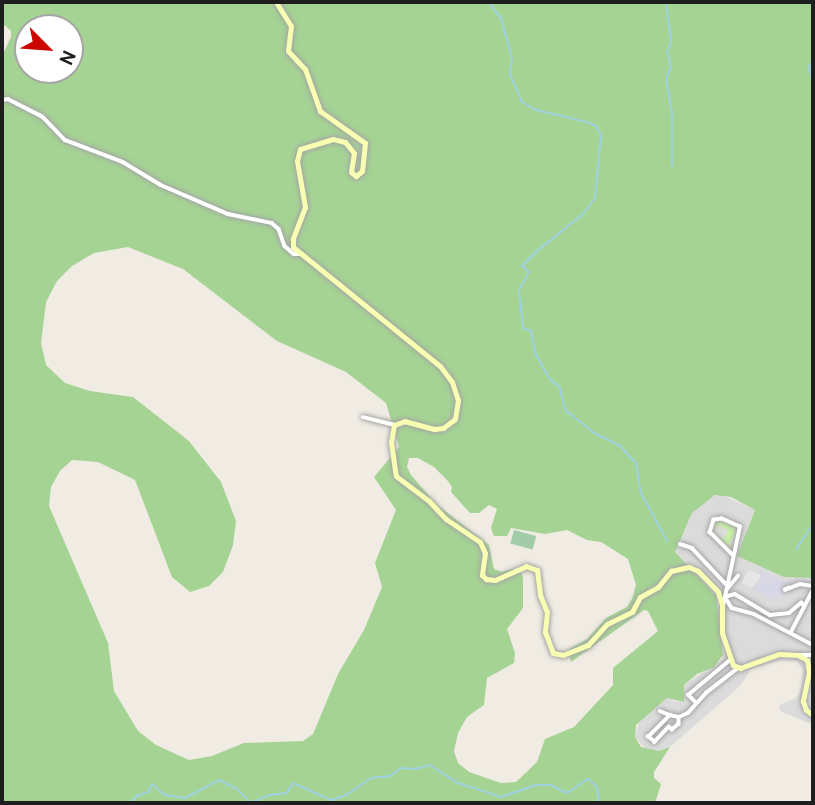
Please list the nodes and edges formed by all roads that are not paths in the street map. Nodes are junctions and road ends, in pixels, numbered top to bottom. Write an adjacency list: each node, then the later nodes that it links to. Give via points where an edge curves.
1 (276, 2): 3 (street, via 291,26 289,51 305,69 320,111 365,143 362,171 356,176 351,172 354,153 345,142 333,139 300,149 297,161 305,207 293,239)
2 (2, 100): 3 (street, via 43,117 65,140 123,162 228,214 272,223 285,246)
3 (299, 254): 5 (street, via 440,366 452,382 458,410 448,425 434,429 405,421)
4 (363, 416): 5 (street)
5 (394, 425): 14 (street, via 391,442 396,476 480,542 485,552 482,575 491,580 532,566 539,574 547,612 545,632 549,648 559,655 588,645 607,624 632,612 643,595 680,567 695,569 709,582 718,592)
6 (680, 544): 9 (street, via 692,548)
7 (733, 554): 7 (street, via 710,532 716,519 740,527); 9 (street)
8 (738, 576): 9 (street)
9 (727, 587): 12 (street)
10 (813, 588): 11 (street, via 805,583); 13 (street)
11 (789, 589)
12 (727, 597): 13 (street, via 735,594 770,615); 14 (street); 15 (street, via 732,608)
13 (804, 605): 15 (street)
14 (722, 608): 19 (street, via 722,633)
15 (790, 632): 16 (street)
16 (813, 645)
17 (800, 655): 18 (street); 20 (street, via 772,655); 23 (street, via 809,668 803,701)
18 (813, 655)
19 (730, 660): 20 (street); 21 (street, via 688,695)
20 (738, 668): 21 (street)
21 (696, 703): 25 (street)
22 (660, 712): 24 (street)
23 (812, 713)
24 (670, 715): 25 (street); 25 (street, via 648,737 655,742 669,727 672,730 679,724)
25 (679, 717)

